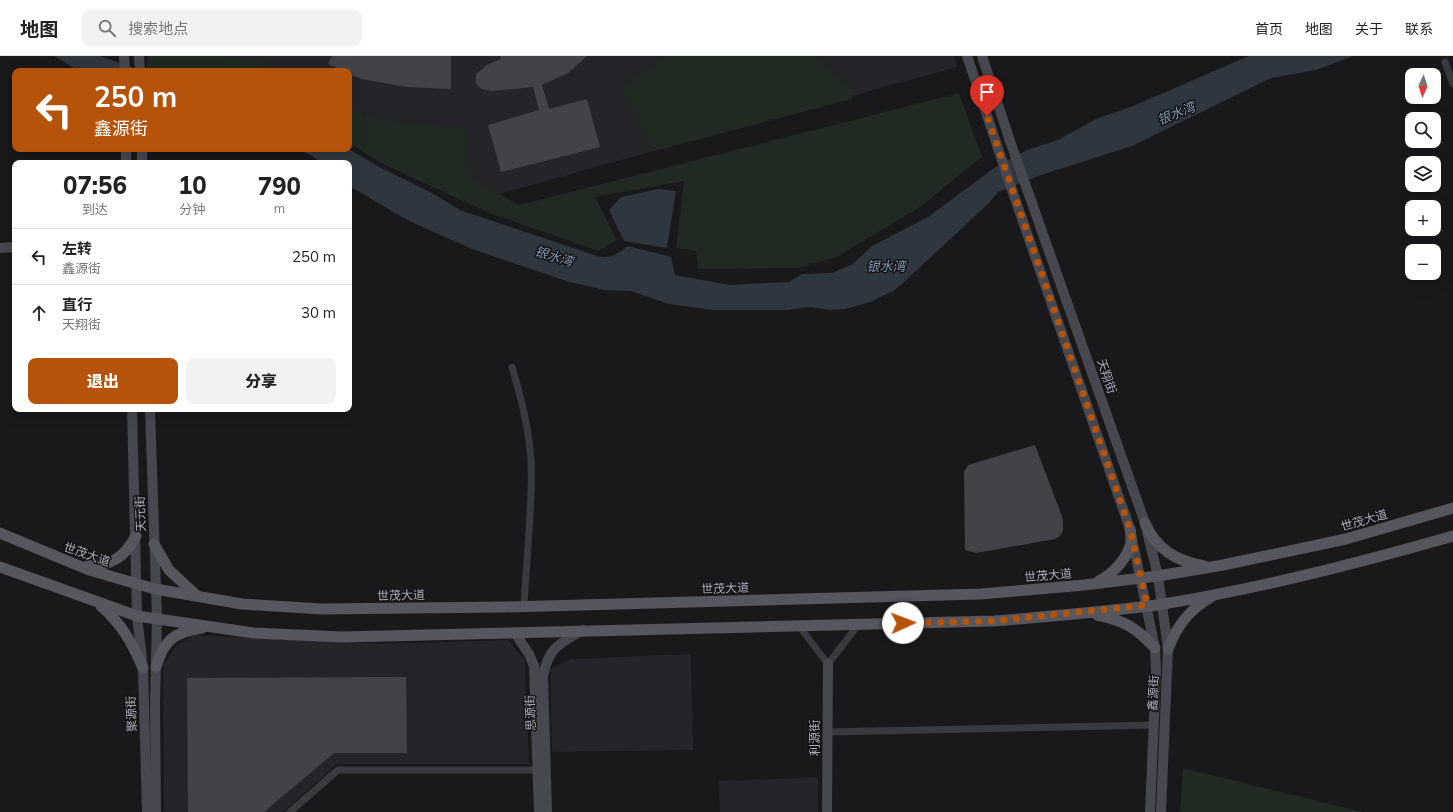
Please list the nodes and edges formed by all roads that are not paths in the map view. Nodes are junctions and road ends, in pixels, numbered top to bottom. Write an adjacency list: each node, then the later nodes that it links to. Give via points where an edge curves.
1 (124, 56): 6 (main road)
2 (967, 56): 16 (main road)
3 (982, 56): 15 (main road, 天翔街)
4 (139, 57): 7 (main road)
5 (1445, 62): 8 (street)
6 (125, 68)
7 (140, 68)
8 (1453, 84)
9 (0, 248): 10 (main road)
10 (12, 248)
11 (512, 367): 34 (street, via 519,390 530,460)
12 (132, 412): 18 (main road, 天元街)
13 (150, 412): 20 (main road, 天元街)
14 (1453, 508): 21 (main road, 世茂大道, via 1346,539)
15 (1145, 522): 21 (main road, via 1155,541 1178,559 1206,566); 24 (main road, 天翔街)
16 (1130, 529): 25 (main road); 27 (main road, via 1131,542 1122,561 1113,572 1100,581)
17 (0, 533): 22 (main road, 世茂大道)
18 (136, 536): 22 (main road, via 123,555 113,561 103,565); 26 (main road, 天元街)
19 (1453, 536): 29 (main road, via 1352,564)
20 (154, 544): 28 (main road, 天元街); 30 (main road, via 169,570)
21 (1223, 565): 24 (main road, 世茂大道)
22 (79, 566): 26 (main road, 世茂大道)
23 (0, 567): 31 (main road)
24 (1158, 576): 25 (main road, 世茂大道); 32 (main road, 鑫源街)
25 (1142, 578): 27 (main road, 世茂大道); 33 (main road, 鑫源街)
26 (137, 583): 28 (main road, 世茂大道); 36 (main road, 天元街)
27 (1084, 585): 34 (main road, 世茂大道, via 981,594)
28 (155, 589): 30 (main road, 世茂大道); 37 (main road, 天元街)
29 (1218, 593): 32 (main road); 44 (main road, via 1190,612 1175,632)
30 (197, 596): 34 (main road, 世茂大道, via 242,604 322,609)
31 (98, 603): 36 (main road); 47 (main road, via 123,629 135,647)
32 (1163, 604): 33 (main road); 44 (main road, 鑫源街)
33 (1147, 605): 35 (main road); 43 (main road, 鑫源街)
34 (524, 607)
35 (1087, 612): 38 (main road, via 994,621); 43 (main road, via 1127,624 1147,638)
36 (137, 616): 37 (main road); 47 (main road, 聚源街)
37 (157, 619): 40 (main road); 46 (main road, 聚源街)
38 (858, 625): 39 (main road); 45 (street)
39 (799, 626): 41 (main road); 45 (street)
40 (212, 627): 42 (main road, via 342,637); 46 (main road, via 189,630 173,637 162,648)
41 (583, 630): 42 (main road); 55 (main road, 思源街, via 554,649 543,676)
42 (514, 633): 50 (main road, 思源街, via 534,666)
43 (1155, 648): 48 (main road, 鑫源街)
44 (1168, 649): 58 (main road, 鑫源街)
45 (828, 664): 49 (main road, 利源街)
46 (156, 667): 52 (main road, 聚源街)
47 (143, 668): 51 (main road, 聚源街)
48 (1154, 725): 49 (street); 57 (main road, 鑫源街)
49 (827, 732): 56 (main road, 利源街)
50 (538, 770): 53 (street, via 338,770); 54 (main road, 思源街)
51 (147, 812)
52 (156, 812)
53 (290, 812)
54 (539, 812)
55 (547, 812)
56 (827, 812)
57 (1150, 812)
58 (1161, 812)

